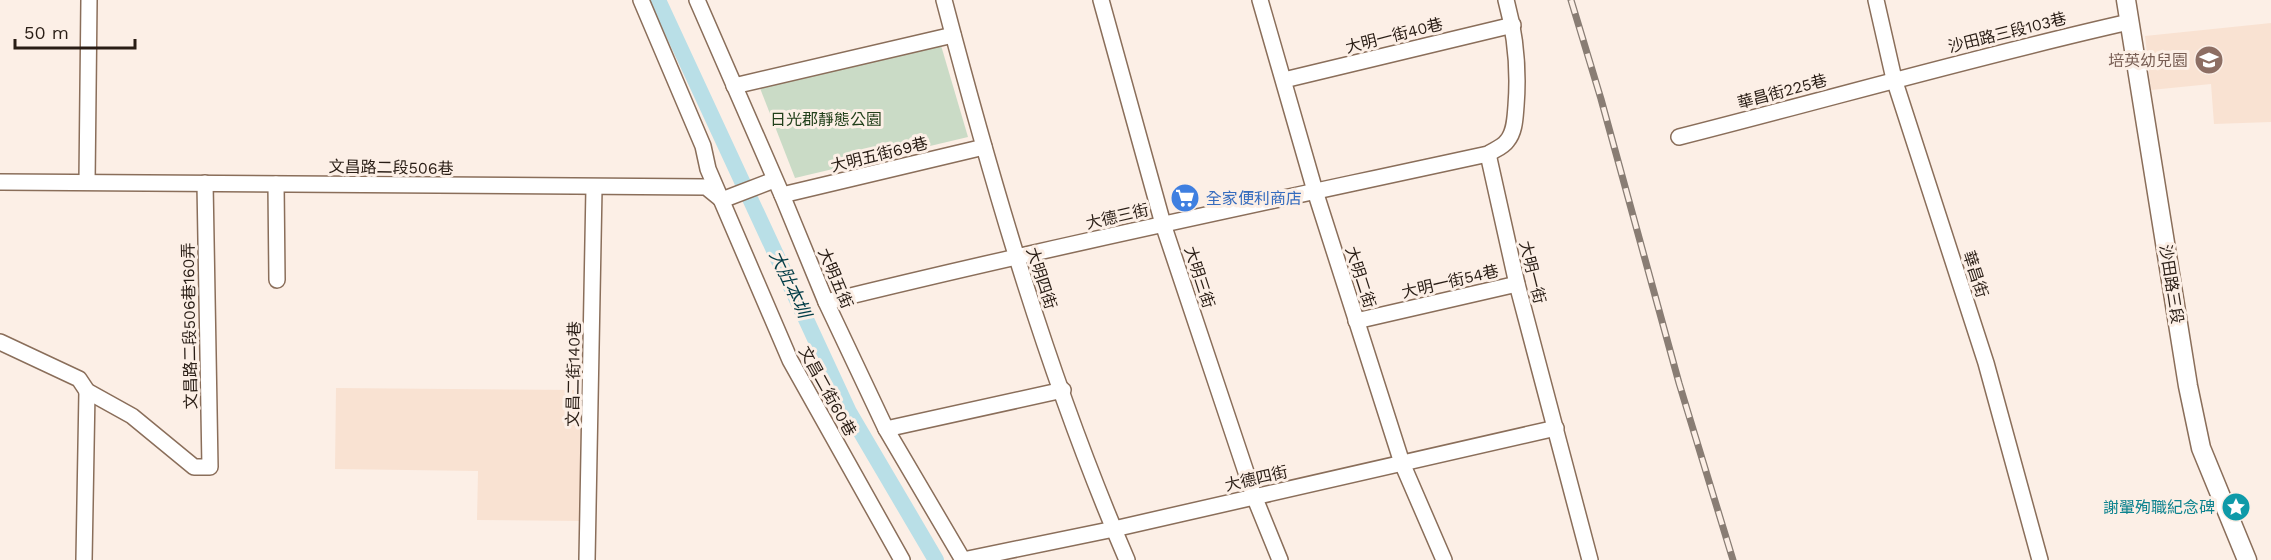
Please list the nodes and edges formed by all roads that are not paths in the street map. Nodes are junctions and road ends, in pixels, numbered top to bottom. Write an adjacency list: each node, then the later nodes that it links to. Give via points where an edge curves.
1 (89, 0): 21 (street)
2 (640, 0): 27 (street, 文昌二街60巷)
3 (697, 0): 15 (street, 大明五街)
4 (944, 0): 12 (street, 大明四街)
5 (1101, 0): 28 (street, 大明三街)
6 (1260, 0): 14 (street, 大明二街)
7 (1506, 0): 11 (street)
8 (1876, 0): 13 (street, 華昌街)
9 (2126, 0): 10 (street, 沙田路三段)
10 (2129, 21): 13 (street, 沙田路三段103巷); 51 (street, 沙田路三段, via 2201,448)
11 (1513, 25): 14 (street, 大明一街40巷); 18 (street, via 1519,72 1513,130 1507,142)
12 (953, 36): 15 (street); 17 (street, 大明四街)
13 (1894, 79): 16 (street, 華昌街225巷); 50 (street, 華昌街, via 1986,363)
14 (1284, 80): 25 (street, 大明二街)
15 (734, 86): 19 (street, 大明五街)
16 (1678, 137)
17 (984, 147): 26 (street, 大明五街69巷); 29 (street, 大明四街)
18 (1488, 154): 25 (street, 大德三街); 31 (street, 大明一街)
19 (774, 180): 26 (street, 大明五街); 27 (street)
20 (0, 182): 21 (street, 文昌路二段506巷)
21 (87, 182): 22 (street, 文昌路二段506巷)
22 (205, 183): 23 (street, 文昌路二段506巷); 36 (street, 文昌路二段506巷160弄, via 210,467 194,467 132,416)
23 (276, 184): 24 (street, 文昌路二段506巷); 30 (street)
24 (594, 188): 27 (street, 文昌路二段506巷, via 706,188); 43 (street, 文昌二街140巷)
25 (1315, 191): 28 (street, 大德三街); 33 (street, 大明二街)
26 (782, 195): 32 (street, 大明五街)
27 (722, 200): 44 (street, 文昌二街60巷, via 790,360)
28 (1163, 224): 29 (street, 大德三街); 40 (street, 大明三街)
29 (1015, 257): 32 (street, 大德三街); 35 (street, 大明四街)
30 (277, 280)
31 (1517, 284): 33 (street, 大明一街54巷); 37 (street, 大明一街)
32 (826, 302): 38 (street, 大明五街)
33 (1356, 321): 39 (street, 大明二街)
34 (0, 342): 36 (street, via 79,379)
35 (1062, 390): 38 (street); 41 (street, 大明四街)
36 (87, 392): 42 (street)
37 (1556, 428): 39 (street, 大德四街); 49 (street, 大明一街)
38 (886, 429): 45 (street, 大明五街)
39 (1402, 463): 40 (street, 大德四街); 48 (street, 大明二街)
40 (1254, 496): 41 (street, 大德四街); 47 (street, 大明三街)
41 (1114, 529): 45 (street, 大德四街); 46 (street, 大明四街)
42 (84, 560)
43 (586, 560)
44 (902, 560)
45 (963, 560)
46 (1127, 560)
47 (1280, 560)
48 (1444, 560)
49 (1590, 560)
50 (2040, 560)
51 (2247, 560)

